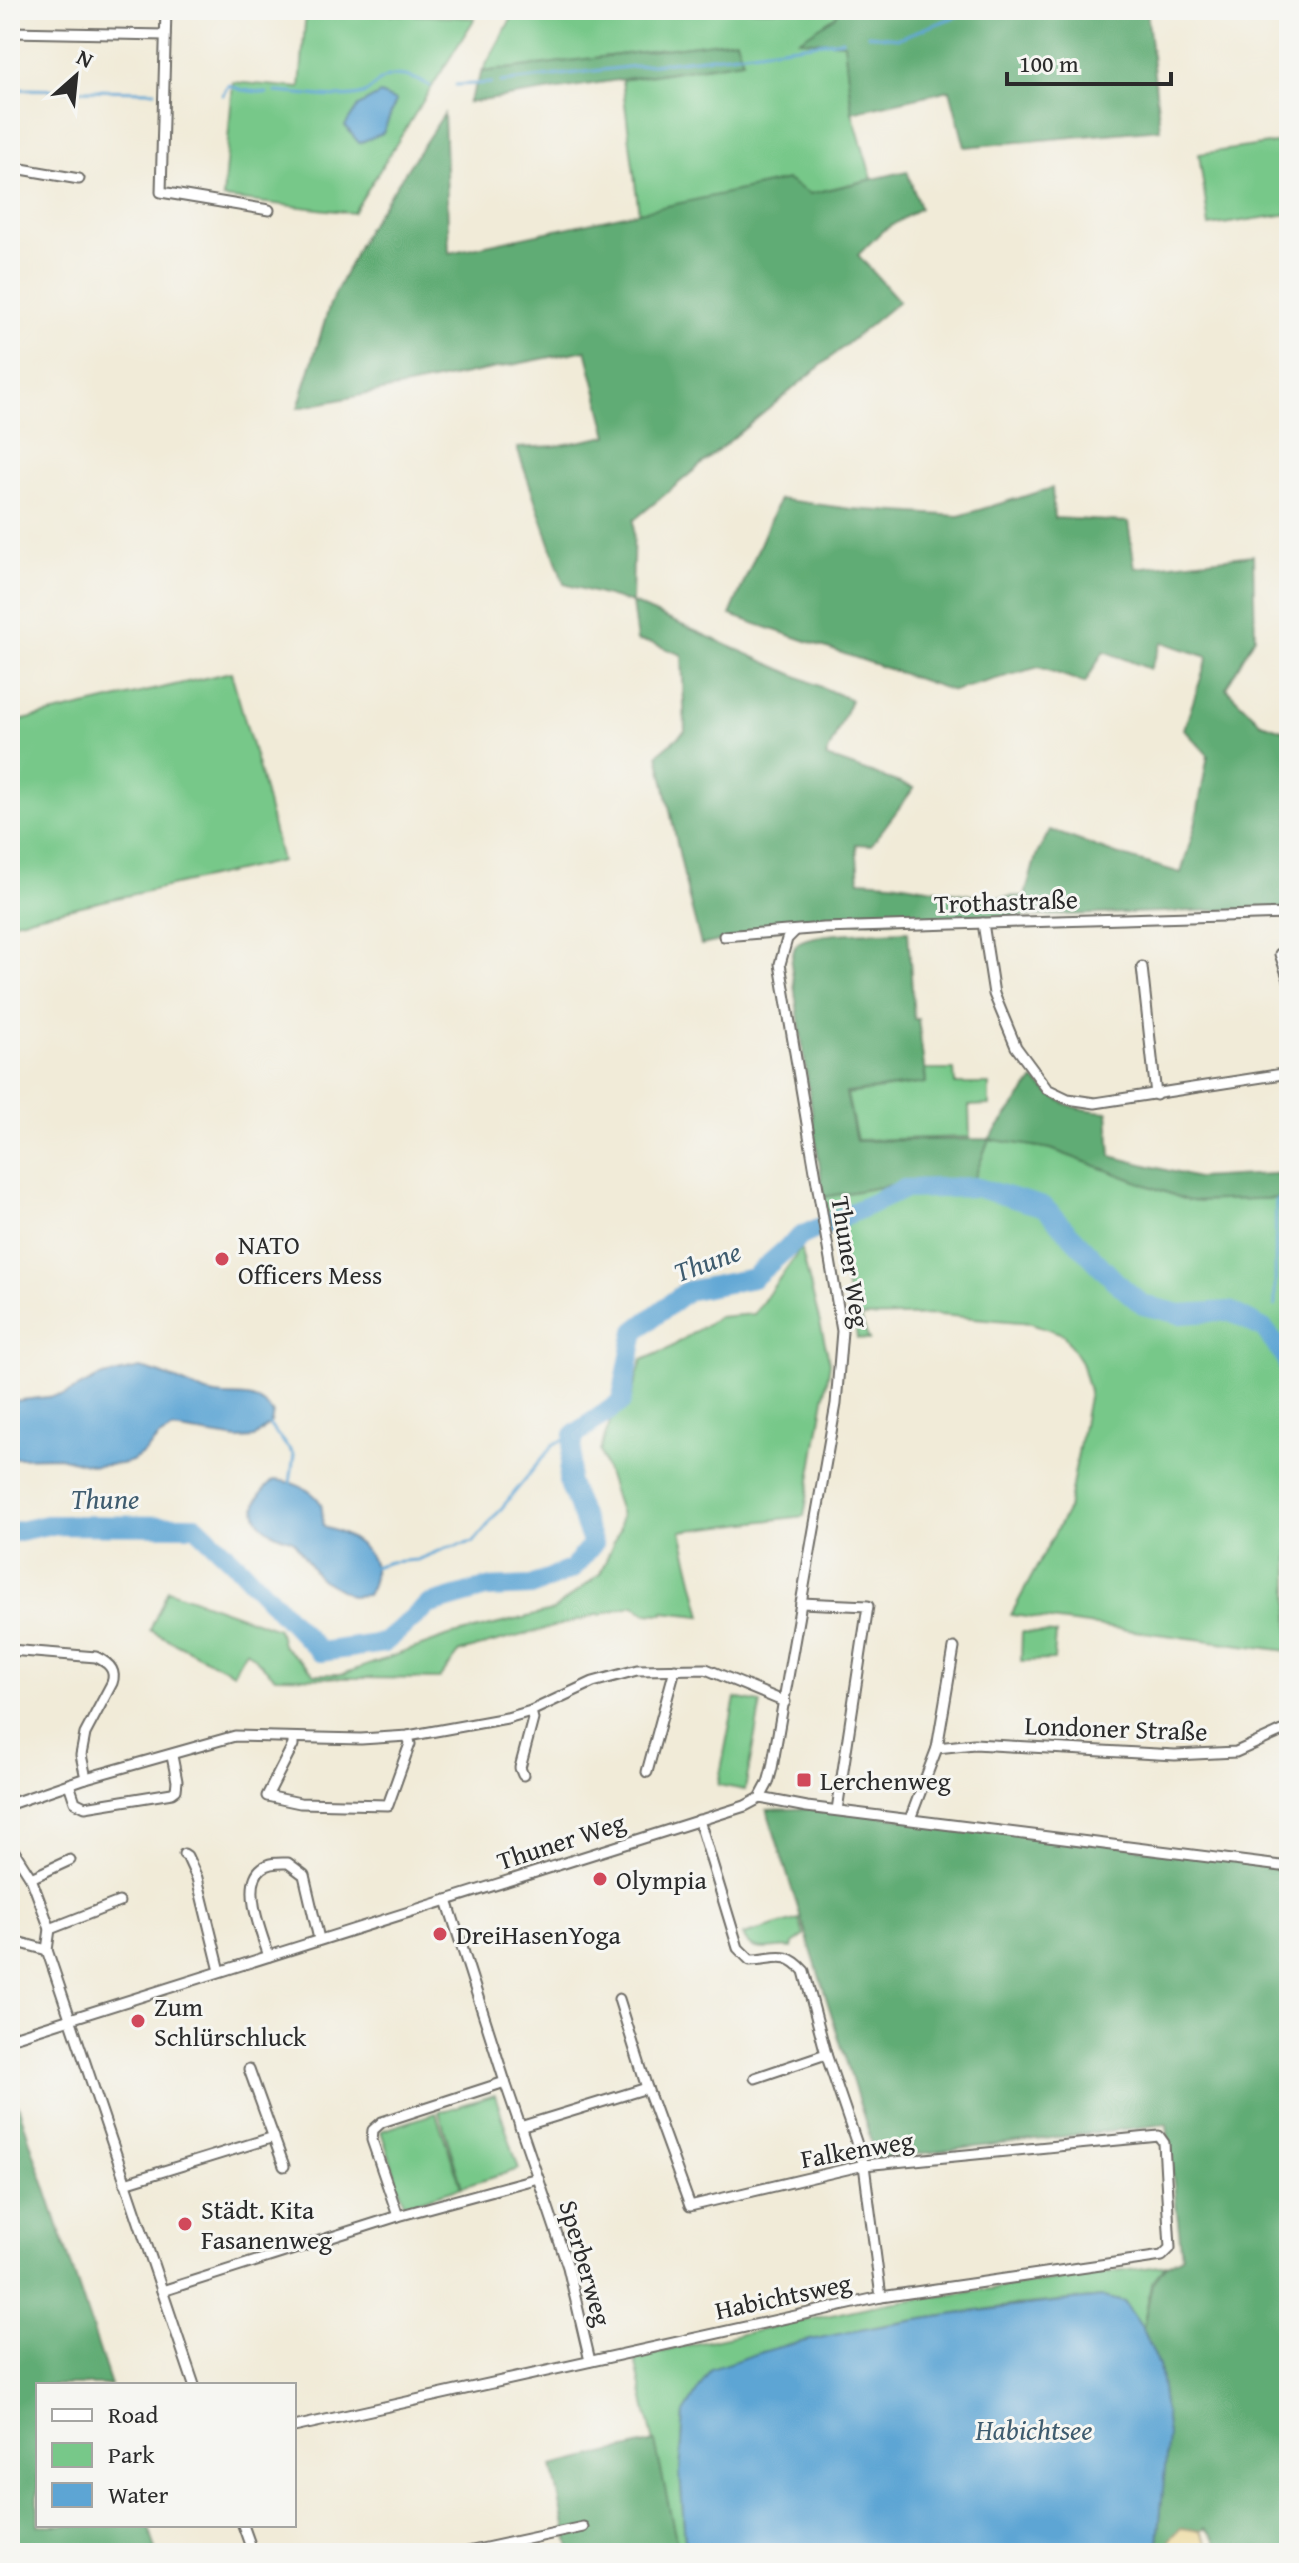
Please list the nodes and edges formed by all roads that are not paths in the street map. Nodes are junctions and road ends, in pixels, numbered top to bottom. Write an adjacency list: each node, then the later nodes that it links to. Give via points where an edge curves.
1 (166, 10): 3 (street)
2 (10, 32): 3 (street)
3 (165, 35): 6 (street, via 161,192)
4 (10, 167): 5 (street)
5 (79, 179)
6 (269, 210)
7 (1289, 914): 8 (street, Trothastraße)
8 (983, 923): 9 (street, Trothastraße); 15 (street, via 994,994 1016,1047 1047,1089 1095,1103)
9 (795, 931): 10 (street, Trothastraße); 16 (street, Thuner Weg, via 780,964 842,1337 836,1404)
10 (724, 936)
11 (1280, 954): 13 (street)
12 (1142, 967): 15 (street)
13 (1289, 980)
14 (1289, 1073): 15 (street)
15 (1156, 1095)
16 (801, 1603): 20 (street, Thuner Weg); 33 (street, via 868,1606)
17 (954, 1648): 25 (street)
18 (10, 1650): 29 (street, via 96,1657 112,1669 112,1683 85,1734 81,1755)
19 (675, 1669): 20 (street, via 706,1669); 21 (street, via 637,1670 593,1682); 27 (street)
20 (785, 1702): 31 (street, Thuner Weg)
21 (531, 1711): 23 (street); 28 (street)
22 (1289, 1728): 25 (street, Londoner Straße, via 1236,1752 1175,1755 974,1744)
23 (408, 1736): 24 (street); 24 (street, via 410,1744 388,1805 300,1803 267,1796)
24 (293, 1738): 26 (street, via 235,1736)
25 (937, 1748): 34 (street)
26 (172, 1756): 29 (street); 30 (street, via 177,1781 172,1793 85,1807 75,1802)
27 (647, 1772)
28 (523, 1775)
29 (86, 1778): 30 (street)
30 (69, 1784): 32 (street)
31 (760, 1798): 33 (street); 35 (street, Thuner Weg)
32 (10, 1804)
33 (837, 1810): 34 (street)
34 (910, 1819): 39 (street)
35 (699, 1820): 41 (street, Thuner Weg); 52 (street, via 738,1948 750,1960 786,1956 796,1961 804,1971)
36 (10, 1845): 40 (street)
37 (184, 1854): 48 (street, via 197,1878)
38 (70, 1860): 40 (street)
39 (1289, 1867)
40 (31, 1878): 43 (street)
41 (447, 1900): 44 (street, Thuner Weg); 55 (street, Sperberweg)
42 (119, 1902): 43 (street)
43 (50, 1929): 46 (street)
44 (319, 1939): 47 (street, Thuner Weg); 47 (street, via 304,1875 288,1863 273,1863 257,1875 254,1897)
45 (10, 1940): 46 (street)
46 (47, 1950): 50 (street)
47 (269, 1956): 48 (street, Thuner Weg)
48 (220, 1971): 50 (street, Thuner Weg)
49 (619, 1999): 56 (street, Falkenweg)
50 (71, 2019): 51 (street, Thuner Weg); 63 (street)
51 (10, 2038)
52 (826, 2054): 54 (street); 60 (street)
53 (249, 2069): 59 (street)
54 (755, 2078)
55 (505, 2082): 57 (street, Sperberweg); 64 (street, via 382,2122 373,2130)
56 (647, 2088): 57 (street); 60 (street, Falkenweg, via 690,2206)
57 (520, 2127): 62 (street, Sperberweg)
58 (1159, 2136): 60 (street, Falkenweg); 66 (street, Habichtsweg, via 1164,2143 1170,2248 1162,2256)
59 (274, 2137): 61 (street); 63 (street)
60 (864, 2165): 66 (street)
61 (284, 2166)
62 (538, 2178): 64 (street, Sperberweg); 67 (street, Sperberweg, via 568,2267)
63 (125, 2183): 65 (street)
64 (398, 2216): 65 (street, Sperberweg)
65 (162, 2291): 68 (street)
66 (881, 2297): 67 (street, Habichtsweg)
67 (590, 2361): 69 (street, Habichtsweg)
68 (193, 2383)
69 (296, 2427)
70 (244, 2527): 72 (street)
71 (583, 2527): 73 (street)
72 (253, 2553)
73 (463, 2553)

